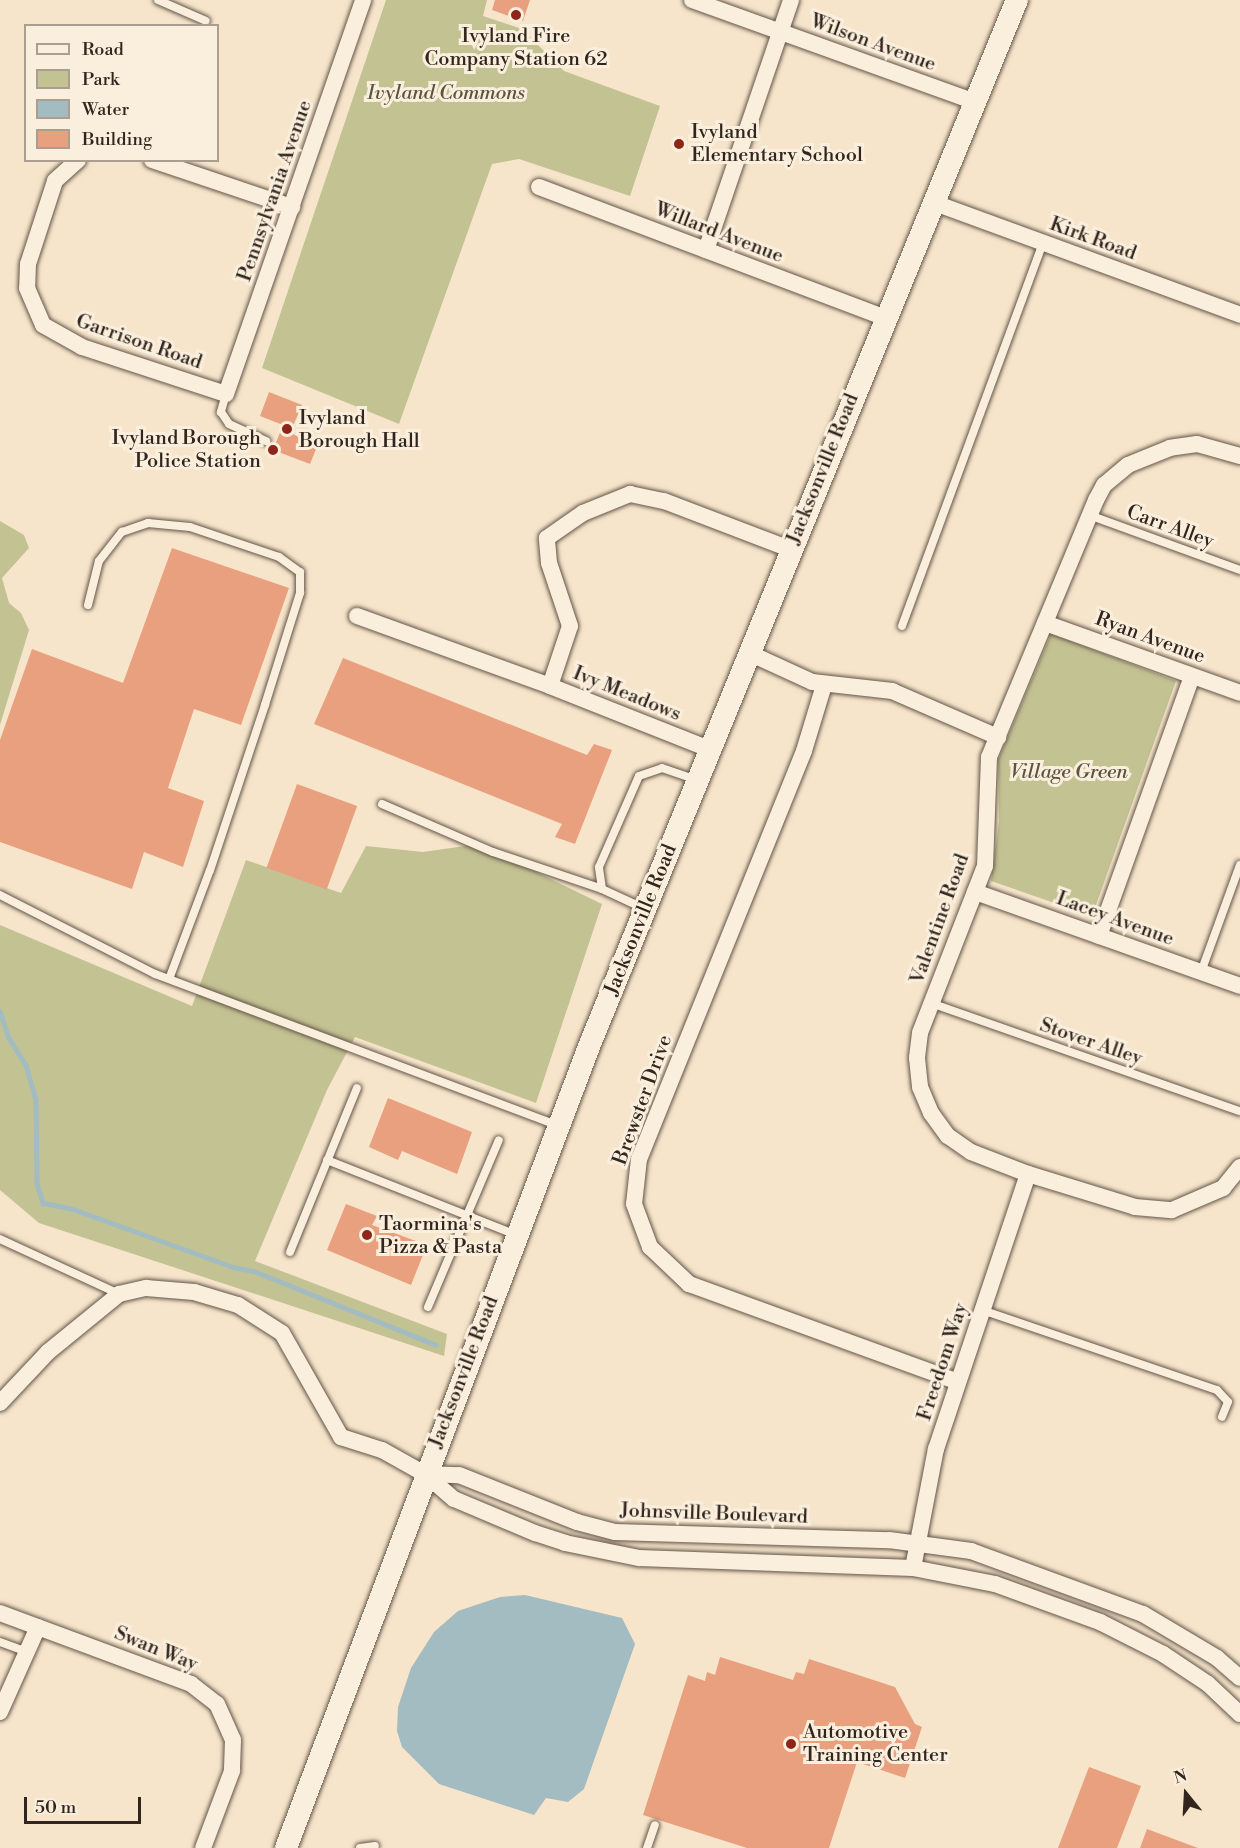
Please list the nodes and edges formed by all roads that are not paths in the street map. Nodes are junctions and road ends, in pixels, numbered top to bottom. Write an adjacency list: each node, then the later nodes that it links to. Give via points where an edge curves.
1 (158, 0): 6 (lane)
2 (363, 0): 13 (street, Pennsylvania Avenue)
3 (692, 0): 7 (street, Wilson Avenue)
4 (791, 0): 7 (street)
5 (1017, 0): 8 (main road, Jacksonville Road)
6 (206, 21)
7 (780, 32): 8 (street, Wilson Avenue); 15 (street)
8 (973, 101): 12 (main road, Jacksonville Road)
9 (76, 162): 18 (street, Garrison Road, via 55,181 28,264 27,288 43,325 82,346)
10 (158, 162): 13 (street)
11 (539, 187): 15 (street, Willard Avenue)
12 (932, 202): 14 (street, Kirk Road); 17 (main road, Jacksonville Road)
13 (292, 207): 18 (street, Pennsylvania Avenue)
14 (1043, 243): 16 (street, Kirk Road); 27 (lane)
15 (706, 250): 17 (street, Willard Avenue)
16 (1240, 315)
17 (885, 318): 22 (main road, Jacksonville Road)
18 (226, 394): 19 (lane, via 221,412 229,424)
19 (266, 441)
20 (1240, 456): 21 (street, Valentine Road, via 1197,444 1155,453 1128,465 1104,485)
21 (1089, 515): 23 (lane, Carr Alley); 26 (street, Valentine Road)
22 (790, 549): 28 (main road, Jacksonville Road); 31 (street, Ivy Meadows, via 664,501 630,494 583,513 547,538 549,563 570,626)
23 (1240, 570)
24 (88, 605): 44 (lane, via 105,554 122,532 148,523 190,527 279,557 300,572 300,592 265,705)
25 (357, 616): 31 (street)
26 (1045, 623): 29 (street, Ryan Avenue); 33 (street, Valentine Road)
27 (902, 626)
28 (749, 653): 30 (street); 34 (main road, Jacksonville Road)
29 (1192, 676): 32 (street, Ryan Avenue); 42 (street)
30 (824, 685): 33 (street, via 892,691); 61 (street, Brewster Drive, via 804,751 639,1159 634,1204 650,1247 689,1284)
31 (550, 686): 34 (street, Ivy Meadows)
32 (1240, 693)
33 (998, 737): 39 (street, Valentine Road, via 989,757 985,866)
34 (709, 748): 35 (main road, Jacksonville Road)
35 (697, 780): 38 (lane, via 662,768 639,776 599,867); 41 (main road, Jacksonville Road)
36 (382, 804): 38 (lane, via 493,852)
37 (1240, 865): 43 (lane)
38 (602, 889): 41 (lane)
39 (975, 892): 42 (street, Lacey Avenue); 46 (street, Valentine Road)
40 (0, 895): 44 (lane)
41 (646, 910): 49 (main road, Jacksonville Road)
42 (1099, 936): 43 (street, Lacey Avenue)
43 (1201, 972): 45 (street, Lacey Avenue)
44 (169, 979): 49 (lane)
45 (1240, 986)
46 (931, 1003): 48 (lane, Stover Alley); 53 (street, Valentine Road, via 916,1058 920,1087 931,1113 959,1145)
47 (357, 1088): 51 (lane)
48 (1240, 1111)
49 (559, 1126): 55 (main road, Jacksonville Road)
50 (499, 1140): 54 (lane)
51 (327, 1160): 54 (lane); 57 (lane)
52 (1240, 1167): 53 (street, Valentine Road, via 1223,1188 1172,1210 1135,1207)
53 (1028, 1174): 60 (street, Freedom Way)
54 (468, 1216): 55 (lane); 59 (lane)
55 (517, 1235): 64 (main road, Jacksonville Road)
56 (0, 1239): 58 (lane)
57 (290, 1252)
58 (119, 1294): 62 (street, via 48,1352); 64 (street, via 146,1288 194,1292 238,1305 282,1333 341,1437 382,1450)
59 (428, 1307)
60 (982, 1310): 61 (street, Freedom Way); 63 (lane, via 1217,1390 1227,1402)
61 (958, 1382): 65 (street, Freedom Way, via 936,1449)
62 (0, 1403)
63 (1222, 1417)
64 (425, 1474): 65 (street, Johnsville Boulevard, via 459,1475 577,1522 615,1532); 66 (street, via 454,1499 536,1533 628,1556 674,1561); 78 (main road, Jacksonville Road)
65 (918, 1543): 66 (street, Freedom Way); 71 (street, Johnsville Boulevard, via 1001,1559 1118,1602 1170,1627)
66 (913, 1568): 74 (street, via 995,1584 1117,1630 1186,1669)
67 (0, 1613): 68 (street, Swan Way)
68 (38, 1627): 70 (street); 77 (street, Swan Way, via 191,1684 218,1704 233,1740 232,1771)
69 (0, 1642): 70 (lane)
70 (27, 1652): 72 (street)
71 (1240, 1678)
72 (4, 1693): 73 (street)
73 (0, 1712)
74 (1240, 1714)
75 (655, 1825): 80 (lane)
76 (375, 1846): 79 (lane)
77 (203, 1848)
78 (286, 1848)
79 (360, 1848)
80 (647, 1848)

